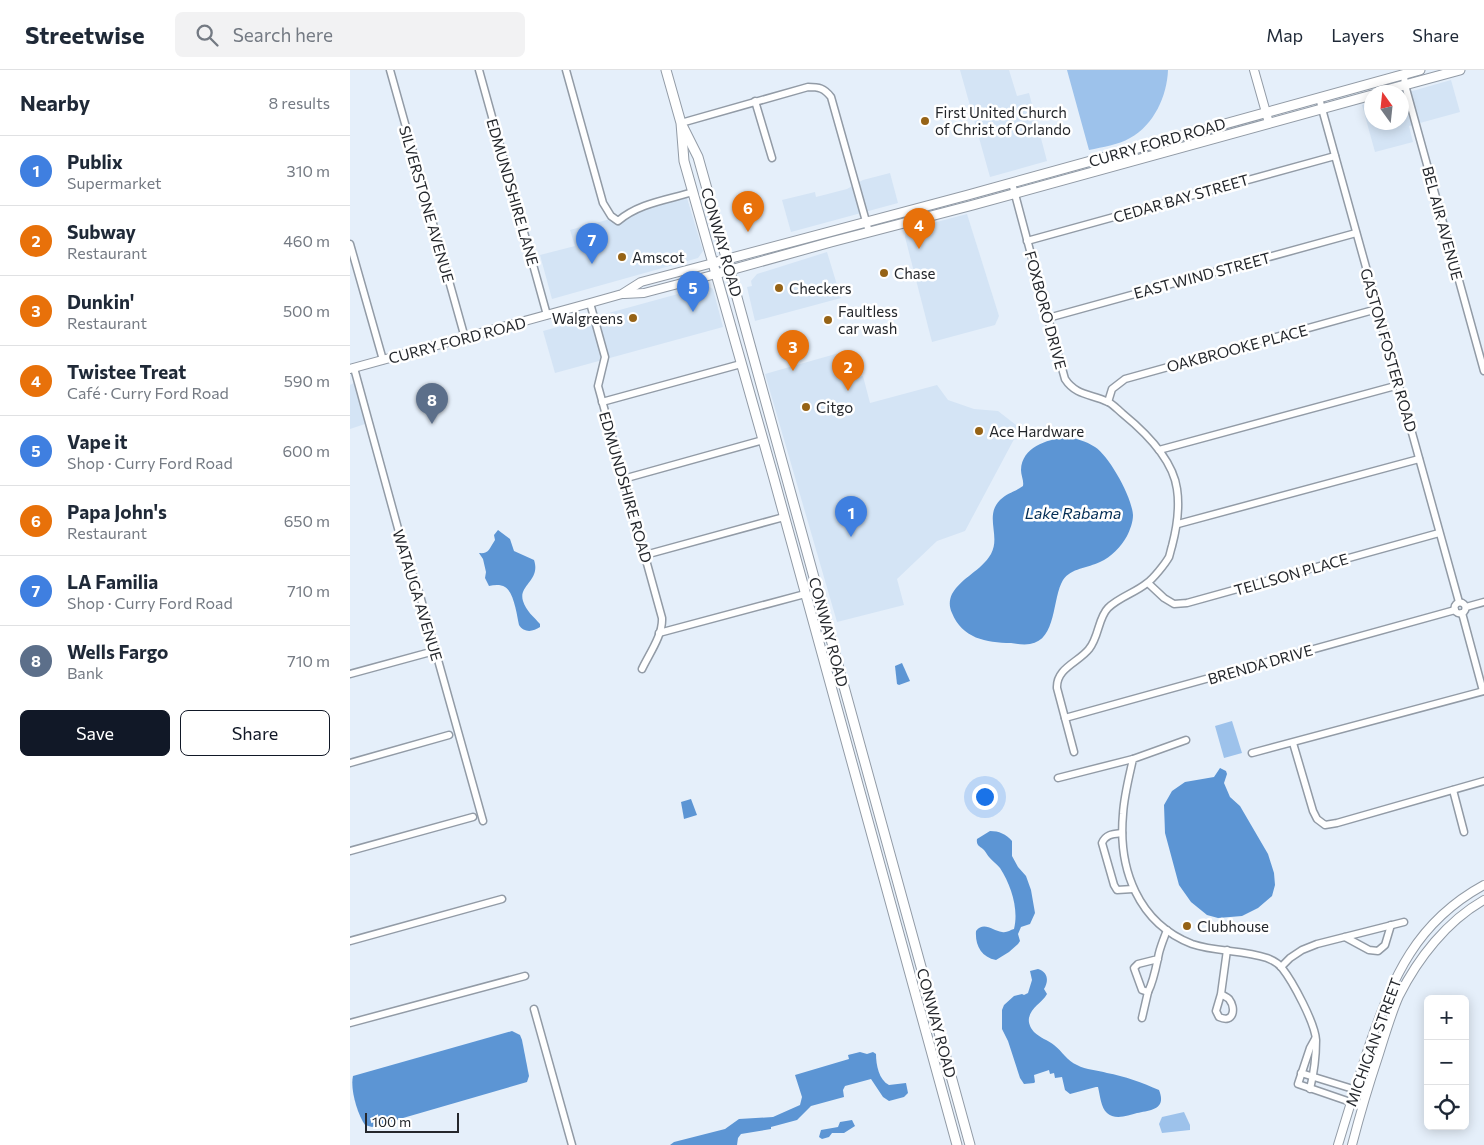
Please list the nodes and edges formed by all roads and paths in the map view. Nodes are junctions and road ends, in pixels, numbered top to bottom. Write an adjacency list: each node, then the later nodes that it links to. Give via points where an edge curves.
1 (390, 70): 41 (street, SILVERSTONE AVENUE)
2 (479, 70): 39 (street, EDMUNDSHIRE LANE)
3 (566, 70): 22 (street, via 602,203 611,216 618,221 637,208)
4 (666, 70): 16 (main road, CONWAY ROAD)
5 (1254, 70): 15 (street)
6 (1420, 70): 8 (main road, CURRY FORD ROAD)
7 (1460, 70): 9 (main road)
8 (1404, 75): 9 (street, BEL AIR AVENUE); 11 (main road, CURRY FORD ROAD)
9 (1405, 85)
10 (1364, 97): 14 (main road, CURRY FORD ROAD)
11 (1319, 98): 14 (street, GASTON FOSTER ROAD); 15 (main road, CURRY FORD ROAD)
12 (1409, 99): 45 (street, BEL AIR AVENUE)
13 (755, 102): 16 (street); 19 (street); 26 (street, via 808,87 825,90 831,97)
14 (1322, 108): 17 (main road, CURRY FORD ROAD); 18 (street, GASTON FOSTER ROAD)
15 (1266, 112): 17 (street); 20 (main road, CURRY FORD ROAD)
16 (681, 122): 22 (main road, CONWAY ROAD, via 684,161); 32 (main road, CONWAY ROAD, via 698,157)
17 (1268, 123): 23 (main road, CURRY FORD ROAD)
18 (1335, 156): 29 (street, GASTON FOSTER ROAD); 30 (street, CEDAR BAY STREET)
19 (772, 158)
20 (1012, 183): 21 (main road, CURRY FORD ROAD); 23 (street, FOXBORO DRIVE)
21 (998, 187): 24 (street); 25 (main road, CURRY FORD ROAD)
22 (692, 192): 33 (main road, CONWAY ROAD)
23 (1015, 193): 24 (main road, CURRY FORD ROAD); 30 (street, FOXBORO DRIVE)
24 (1001, 197): 27 (main road, CURRY FORD ROAD)
25 (894, 214): 26 (main road, CURRY FORD ROAD); 27 (street)
26 (866, 222): 28 (street); 32 (main road, CURRY FORD ROAD)
27 (897, 225): 28 (main road, CURRY FORD ROAD)
28 (869, 232): 34 (main road, CURRY FORD ROAD)
29 (1356, 233): 38 (street, GASTON FOSTER ROAD); 40 (street, EAST WIND STREET)
30 (1027, 241): 40 (street, FOXBORO DRIVE)
31 (350, 244): 42 (street)
32 (727, 259): 33 (main road, CURRY FORD ROAD); 34 (main road, CONWAY ROAD)
33 (712, 263): 35 (main road, CONWAY ROAD); 36 (street, CURRY FORD ROAD, via 641,282)
34 (730, 270): 35 (main road, CURRY FORD ROAD); 54 (main road, CONWAY ROAD)
35 (716, 274): 36 (street, CURRY FORD ROAD, via 644,293); 43 (main road, CONWAY ROAD)
36 (622, 294): 37 (street, CURRY FORD ROAD)
37 (590, 303): 39 (street, CURRY FORD ROAD); 47 (street, EDMUNDSHIRE ROAD, via 605,357 598,386)
38 (1377, 309): 46 (street, GASTON FOSTER ROAD); 48 (street, OAKBROOKE PLACE, via 1125,379 1112,389)
39 (547, 315): 41 (street, CURRY FORD ROAD)
40 (1048, 318): 48 (street, FOXBORO DRIVE, via 1070,387)
41 (465, 338): 42 (street, CURRY FORD ROAD)
42 (383, 360): 44 (street, CURRY FORD ROAD)
43 (740, 364): 47 (street); 49 (main road, CONWAY ROAD)
44 (352, 368): 87 (street, WATAUGA AVENUE)
45 (1484, 371)
46 (1399, 385): 50 (street); 51 (street, GASTON FOSTER ROAD)
47 (602, 402): 53 (street, EDMUNDSHIRE ROAD)
48 (1108, 402): 50 (street, FOXBORO DRIVE, via 1137,425)
49 (763, 440): 52 (main road, CONWAY ROAD); 53 (street)
50 (1159, 450): 56 (street, FOXBORO DRIVE, via 1177,488)
51 (1419, 459): 56 (street); 57 (street, GASTON FOSTER ROAD)
52 (773, 475): 54 (main road, via 784,501); 55 (main road, CONWAY ROAD)
53 (623, 479): 59 (street, EDMUNDSHIRE ROAD)
54 (796, 512): 58 (main road, CONWAY ROAD)
55 (784, 517): 58 (main road); 59 (street); 61 (main road, CONWAY ROAD)
56 (1178, 524): 60 (street, FOXBORO DRIVE, via 1169,557)
57 (1439, 533): 60 (street, TELLSON PLACE, via 1187,603 1174,604); 62 (street, GASTON FOSTER ROAD)
58 (803, 540): 71 (main road, CONWAY ROAD)
59 (645, 555): 66 (street, EDMUNDSHIRE ROAD, via 662,618)
60 (1148, 583): 73 (street, FOXBORO DRIVE, via 1108,608 1090,648 1059,675 1056,688)
61 (805, 594): 66 (street); 67 (main road, CONWAY ROAD)
62 (1459, 602): 64 (street); 65 (street, via 1463,603)
63 (1484, 602): 65 (street)
64 (1455, 610): 65 (street, via 1458,613); 73 (street, BRENDA DRIVE)
65 (1464, 610): 72 (street)
66 (659, 633): 69 (street, EDMUNDSHIRE ROAD)
67 (818, 640): 71 (main road); 82 (main road, CONWAY ROAD)
68 (427, 653): 70 (street)
69 (642, 669)
70 (350, 674)
71 (841, 676): 81 (main road, CONWAY ROAD)
72 (1483, 691): 76 (street)
73 (1065, 718): 77 (street, FOXBORO DRIVE)
74 (449, 735): 80 (street)
75 (1186, 740): 79 (street)
76 (1293, 743): 78 (street); 85 (street, via 1313,812 1325,824)
77 (1074, 752)
78 (1252, 753)
79 (1133, 759): 83 (street); 89 (street)
80 (350, 763)
81 (866, 767): 82 (street); 108 (main road, CONWAY ROAD)
82 (854, 771): 104 (main road, CONWAY ROAD)
83 (1058, 778)
84 (1484, 781): 85 (street)
85 (1453, 790): 88 (street)
86 (473, 817): 90 (street)
87 (483, 821)
88 (1464, 832)
89 (1122, 834): 92 (street, via 1125,862); 92 (street, via 1111,834 1102,843 1117,890)
90 (350, 851)
91 (1484, 885): 115 (street, MICHIGAN STREET, via 1436,922 1404,962 1382,1009)
92 (1133, 889): 97 (street, via 1154,920)
93 (502, 898): 99 (street)
94 (1484, 900): 116 (street, MICHIGAN STREET, via 1452,924 1413,972 1391,1017)
95 (1404, 922): 96 (street)
96 (1391, 925): 98 (street); 98 (street, via 1385,945 1378,951 1369,950)
97 (1167, 930): 100 (street, via 1195,945); 101 (street)
98 (1344, 937): 102 (street, via 1302,950)
99 (350, 941)
100 (1227, 950): 102 (street, via 1268,958); 106 (street)
101 (1158, 959): 105 (street); 105 (street, via 1134,968 1142,990)
102 (1281, 967): 111 (street, via 1302,1000)
103 (525, 976): 110 (street)
104 (913, 984): 108 (main road, via 924,994); 120 (main road, CONWAY ROAD)
105 (1148, 992): 109 (street)
106 (1221, 994)
107 (534, 1009): 119 (street)
108 (936, 1018): 121 (main road, CONWAY ROAD)
109 (1142, 1018)
110 (350, 1023)
111 (1316, 1038): 112 (street); 113 (street)
112 (1301, 1073): 113 (street); 114 (street, via 1298,1084)
113 (1313, 1076): 114 (street); 115 (street)
114 (1310, 1088): 117 (street)
115 (1354, 1090): 116 (street); 117 (street, MICHIGAN STREET)
116 (1366, 1093): 118 (street, MICHIGAN STREET)
117 (1350, 1102): 118 (street); 122 (street, MICHIGAN STREET)
118 (1362, 1106): 123 (street, MICHIGAN STREET)
119 (572, 1145)
120 (957, 1145)
121 (970, 1145)
122 (1338, 1145)
123 (1352, 1145)

